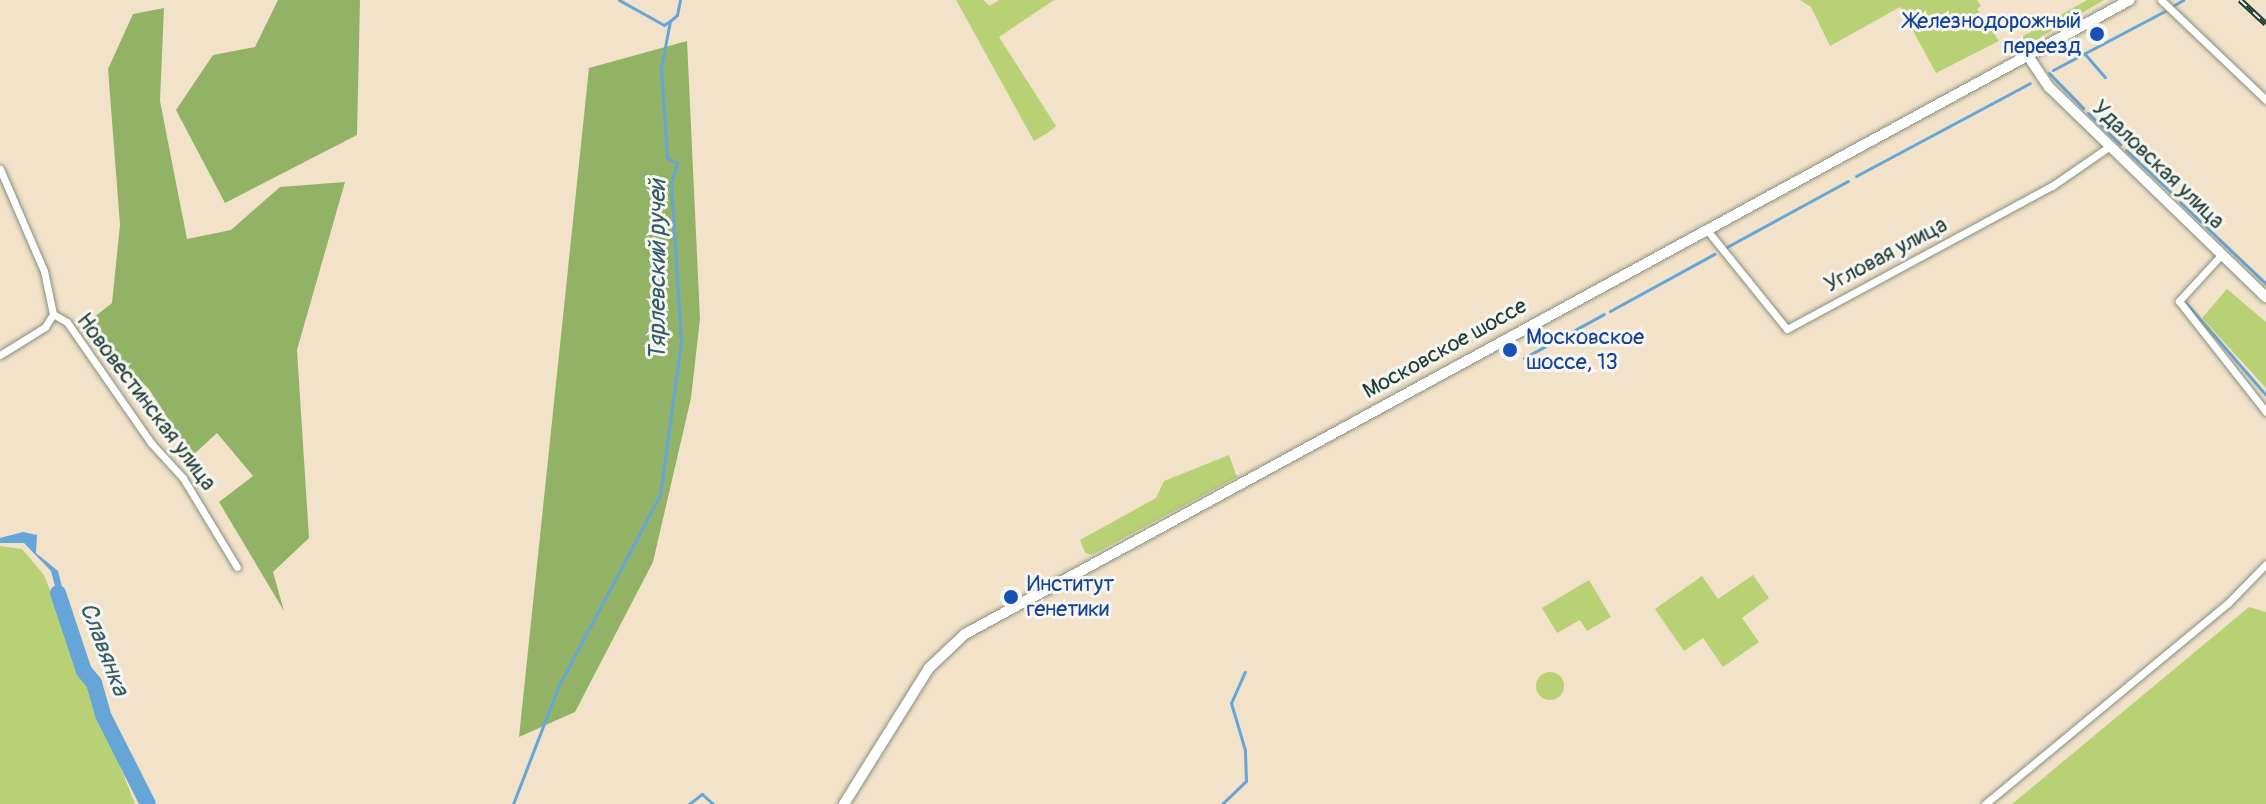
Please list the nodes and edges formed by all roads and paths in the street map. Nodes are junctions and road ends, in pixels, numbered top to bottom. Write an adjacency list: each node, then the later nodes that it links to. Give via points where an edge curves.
1 (2130, 0): 3 (main road, Московское шоссе)
2 (2161, 0): 4 (street)
3 (2028, 56): 5 (main road, Удаловская улица, via 2049,87); 7 (main road, Московское шоссе)
4 (2266, 100)
5 (2110, 146): 7 (street, Угловая улица, via 2052,186 1787,329); 8 (main road, Удаловская улица)
6 (0, 169): 10 (street, Нововестинская улица, via 44,271)
7 (1707, 230): 15 (main road, Московское шоссе, via 953,643 929,668)
8 (2222, 254): 9 (main road, Удаловская улица); 12 (street, via 2179,301)
9 (2266, 297)
10 (53, 314): 11 (street, via 45,327); 14 (street, Нововестинская улица, via 67,322 151,443 183,478)
11 (0, 355)
12 (2266, 412)
13 (2266, 564): 16 (street, via 2228,603)
14 (237, 567)
15 (844, 804)
16 (1985, 804)

